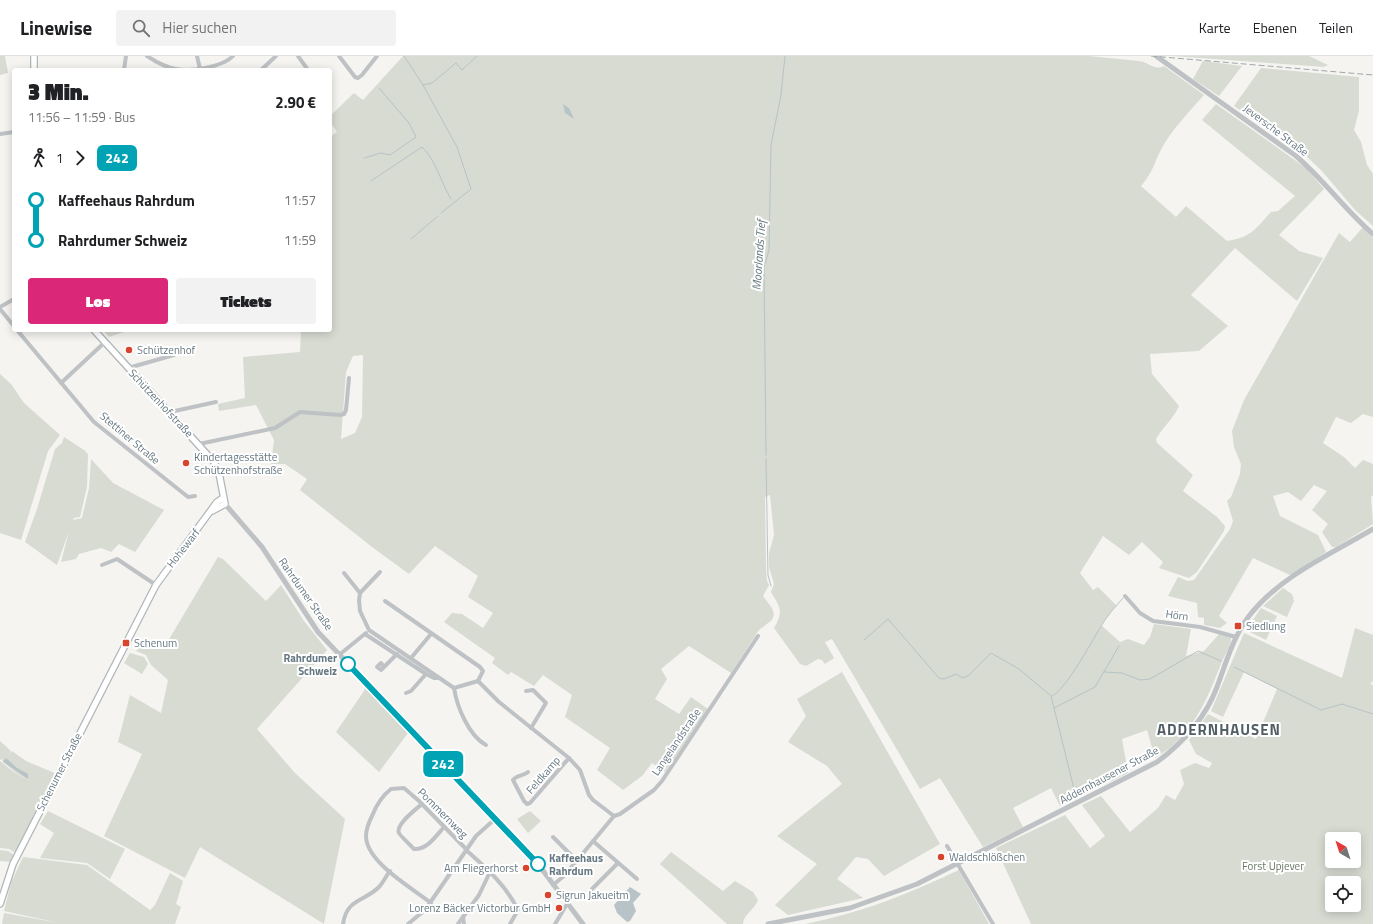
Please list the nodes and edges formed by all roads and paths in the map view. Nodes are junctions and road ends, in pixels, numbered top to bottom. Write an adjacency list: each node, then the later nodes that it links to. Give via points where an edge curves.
1 (34, 56): 12 (main road)
2 (126, 56): 13 (street)
3 (147, 56): 14 (street)
4 (197, 56): 15 (street)
5 (233, 56): 11 (street)
6 (276, 56): 18 (street)
7 (298, 56): 19 (street)
8 (339, 56): 9 (street, via 358,78)
9 (377, 56)
10 (1156, 56): 22 (street, Jeversche Straße, via 1296,156)
11 (222, 64): 16 (street); 17 (street)
12 (34, 68)
13 (124, 68)
14 (172, 68)
15 (200, 68)
16 (204, 68)
17 (223, 68)
18 (263, 68)
19 (307, 68)
20 (12, 132): 21 (street)
21 (0, 134)
22 (1373, 234)
23 (12, 300): 24 (street)
24 (0, 308): 25 (street)
25 (12, 323)
26 (19, 332): 32 (street, Stettiner Straße)
27 (96, 332): 28 (main road, Schützenhofstraße)
28 (105, 342): 30 (main road, Schützenhofstraße); 32 (street)
29 (174, 354): 30 (street)
30 (128, 368): 34 (main road, Schützenhofstraße)
31 (348, 378): 35 (street, via 344,414 300,412 275,428)
32 (61, 383): 36 (street, Stettiner Straße, via 105,431 188,497)
33 (216, 402): 34 (street)
34 (170, 412): 35 (main road, Schützenhofstraße)
35 (199, 444): 37 (main road, Schützenhofstraße, via 217,468)
36 (195, 496)
37 (223, 498): 38 (main road, Schützenhofstraße); 39 (main road, Hohewarf)
38 (226, 504): 39 (main road, Hohewarf); 55 (street, Rahrdumer Straße, via 262,546 311,623)
39 (212, 511): 44 (main road, Hohewarf)
40 (1373, 529): 52 (street, Addernhausener Straße, via 1278,587 1249,616)
41 (102, 565): 44 (street, via 117,559)
42 (380, 572): 45 (street)
43 (344, 574): 45 (street)
44 (156, 585): 53 (main road, Hohewarf)
45 (360, 593): 48 (street, via 360,611)
46 (1125, 596): 52 (street, Hörn, via 1140,613 1153,621 1200,627)
47 (385, 601): 50 (street)
48 (369, 630): 49 (street); 56 (street)
49 (365, 634): 54 (street); 55 (street)
50 (431, 634): 56 (street); 60 (street, via 480,667 483,671)
51 (758, 636): 69 (street, Langelandstraße, via 662,781 654,790)
52 (1236, 637): 78 (street, Addernhausener Straße, via 1206,711 1176,748 1138,773)
53 (126, 643): 85 (main road, Schenumer Straße, via 13,864)
54 (397, 654): 57 (street); 58 (street)
55 (339, 655): 70 (street, Rahrdumer Straße)
56 (411, 658): 59 (street)
57 (384, 667)
58 (426, 674): 59 (street); 63 (street)
59 (438, 678): 61 (street)
60 (478, 681): 61 (street); 64 (street)
61 (454, 688): 65 (street, via 460,711 476,736)
62 (526, 691): 64 (street, via 532,690 546,703)
63 (406, 693)
64 (530, 728): 66 (street)
65 (486, 745)
66 (569, 758): 67 (street, Feldkamp, via 527,804 513,780); 69 (street, via 580,770 593,800)
67 (528, 772)
68 (422, 804): 71 (street, Pommernweg); 71 (street, via 399,825 399,834 406,838 414,849 419,850 427,846); 79 (street, Pommernweg, via 404,788 396,787 388,791 374,809 367,826 366,838 378,862)
69 (614, 816): 73 (street, Langelandstraße)
70 (496, 819): 75 (street, via 476,836); 82 (street, Rahrdumer Straße, via 538,864)
71 (444, 827): 75 (street, Pommernweg)
72 (553, 837): 76 (street)
73 (593, 841): 76 (street, Langelandstraße); 77 (street)
74 (947, 846): 78 (street)
75 (466, 849): 80 (street, Pommernweg); 84 (street)
76 (576, 860): 82 (street, Langelandstraße)
77 (618, 863): 81 (street); 83 (street)
78 (957, 865): 95 (street, Addernhausener Straße, via 917,884 869,902); 96 (street)
79 (390, 871): 84 (street, Pommernweg); 88 (street, via 378,888 356,900 348,909)
80 (490, 872): 87 (street); 92 (street, Pommernweg, via 511,894 518,910)
81 (636, 879)
82 (553, 885): 86 (street, Rahrdumer Straße)
83 (592, 888)
84 (431, 902): 89 (street)
85 (0, 904)
86 (568, 904): 93 (street); 94 (street, Rahrdumer Straße)
87 (463, 917): 90 (street); 91 (street)
88 (343, 924)
89 (409, 924)
90 (458, 924)
91 (464, 924)
92 (510, 924)
93 (554, 924)
94 (583, 924)
95 (768, 924)
96 (993, 924)

